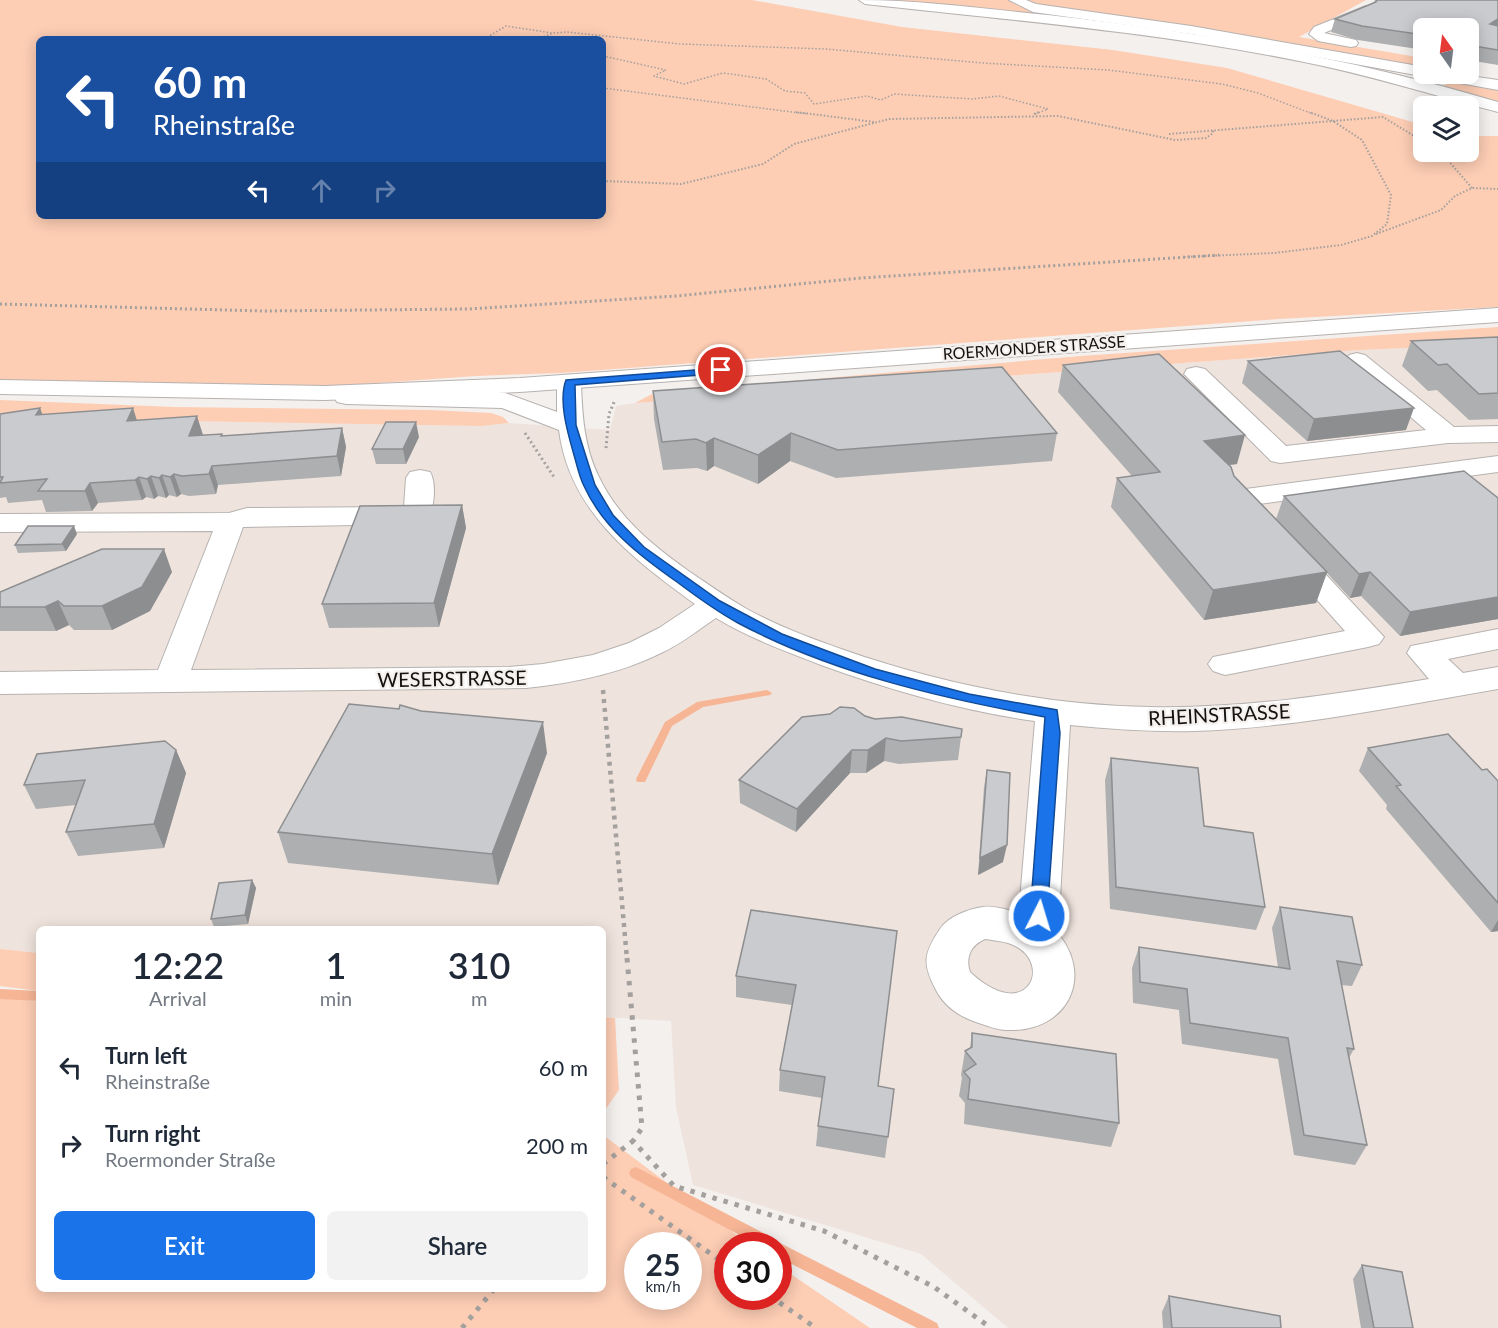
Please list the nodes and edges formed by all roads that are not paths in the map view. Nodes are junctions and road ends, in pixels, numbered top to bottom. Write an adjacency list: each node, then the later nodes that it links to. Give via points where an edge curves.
1 (865, 0): 8 (main road, via 1170,35 1272,51 1381,74)
2 (1015, 0): 5 (main road, via 1033,8 1191,30)
3 (1366, 10): 4 (main road, via 1316,34)
4 (1367, 46)
5 (1413, 70)
6 (1479, 81): 7 (main road)
7 (1498, 84)
8 (1498, 107)
9 (1498, 315): 12 (main road, ROERMONDER STRASSE)
10 (1357, 360): 17 (main road)
11 (1196, 374): 18 (main road, via 1280,455)
12 (569, 382): 14 (main road, ROERMONDER STRASSE); 15 (main road, RHEINSTRASSE)
13 (0, 387): 14 (main road)
14 (325, 393): 15 (main road, via 341,397 505,401)
15 (570, 425): 24 (main road, RHEINSTRASSE, via 589,485 609,517 639,550)
16 (1498, 434): 17 (main road)
17 (1448, 435): 18 (main road)
18 (1287, 454): 21 (main road)
19 (1492, 470): 21 (main road)
20 (420, 478): 22 (main road, via 417,515 247,517)
21 (1321, 487): 26 (main road, via 1238,498 1368,636)
22 (231, 522): 23 (main road); 28 (main road)
23 (0, 523)
24 (716, 604): 28 (main road, WESERSTRASSE, via 640,651 553,675); 31 (main road, RHEINSTRASSE, via 777,637 870,672 969,699)
25 (1498, 639): 30 (main road, via 1423,653)
26 (1224, 664)
27 (1498, 678): 30 (main road, RHEINSTRASSE)
28 (171, 680): 29 (main road, WESERSTRASSE)
29 (0, 683)
30 (1455, 685): 31 (main road, RHEINSTRASSE, via 1266,715 1154,719)
31 (1052, 713): 32 (main road, via 1039,916)
32 (1027, 933)

